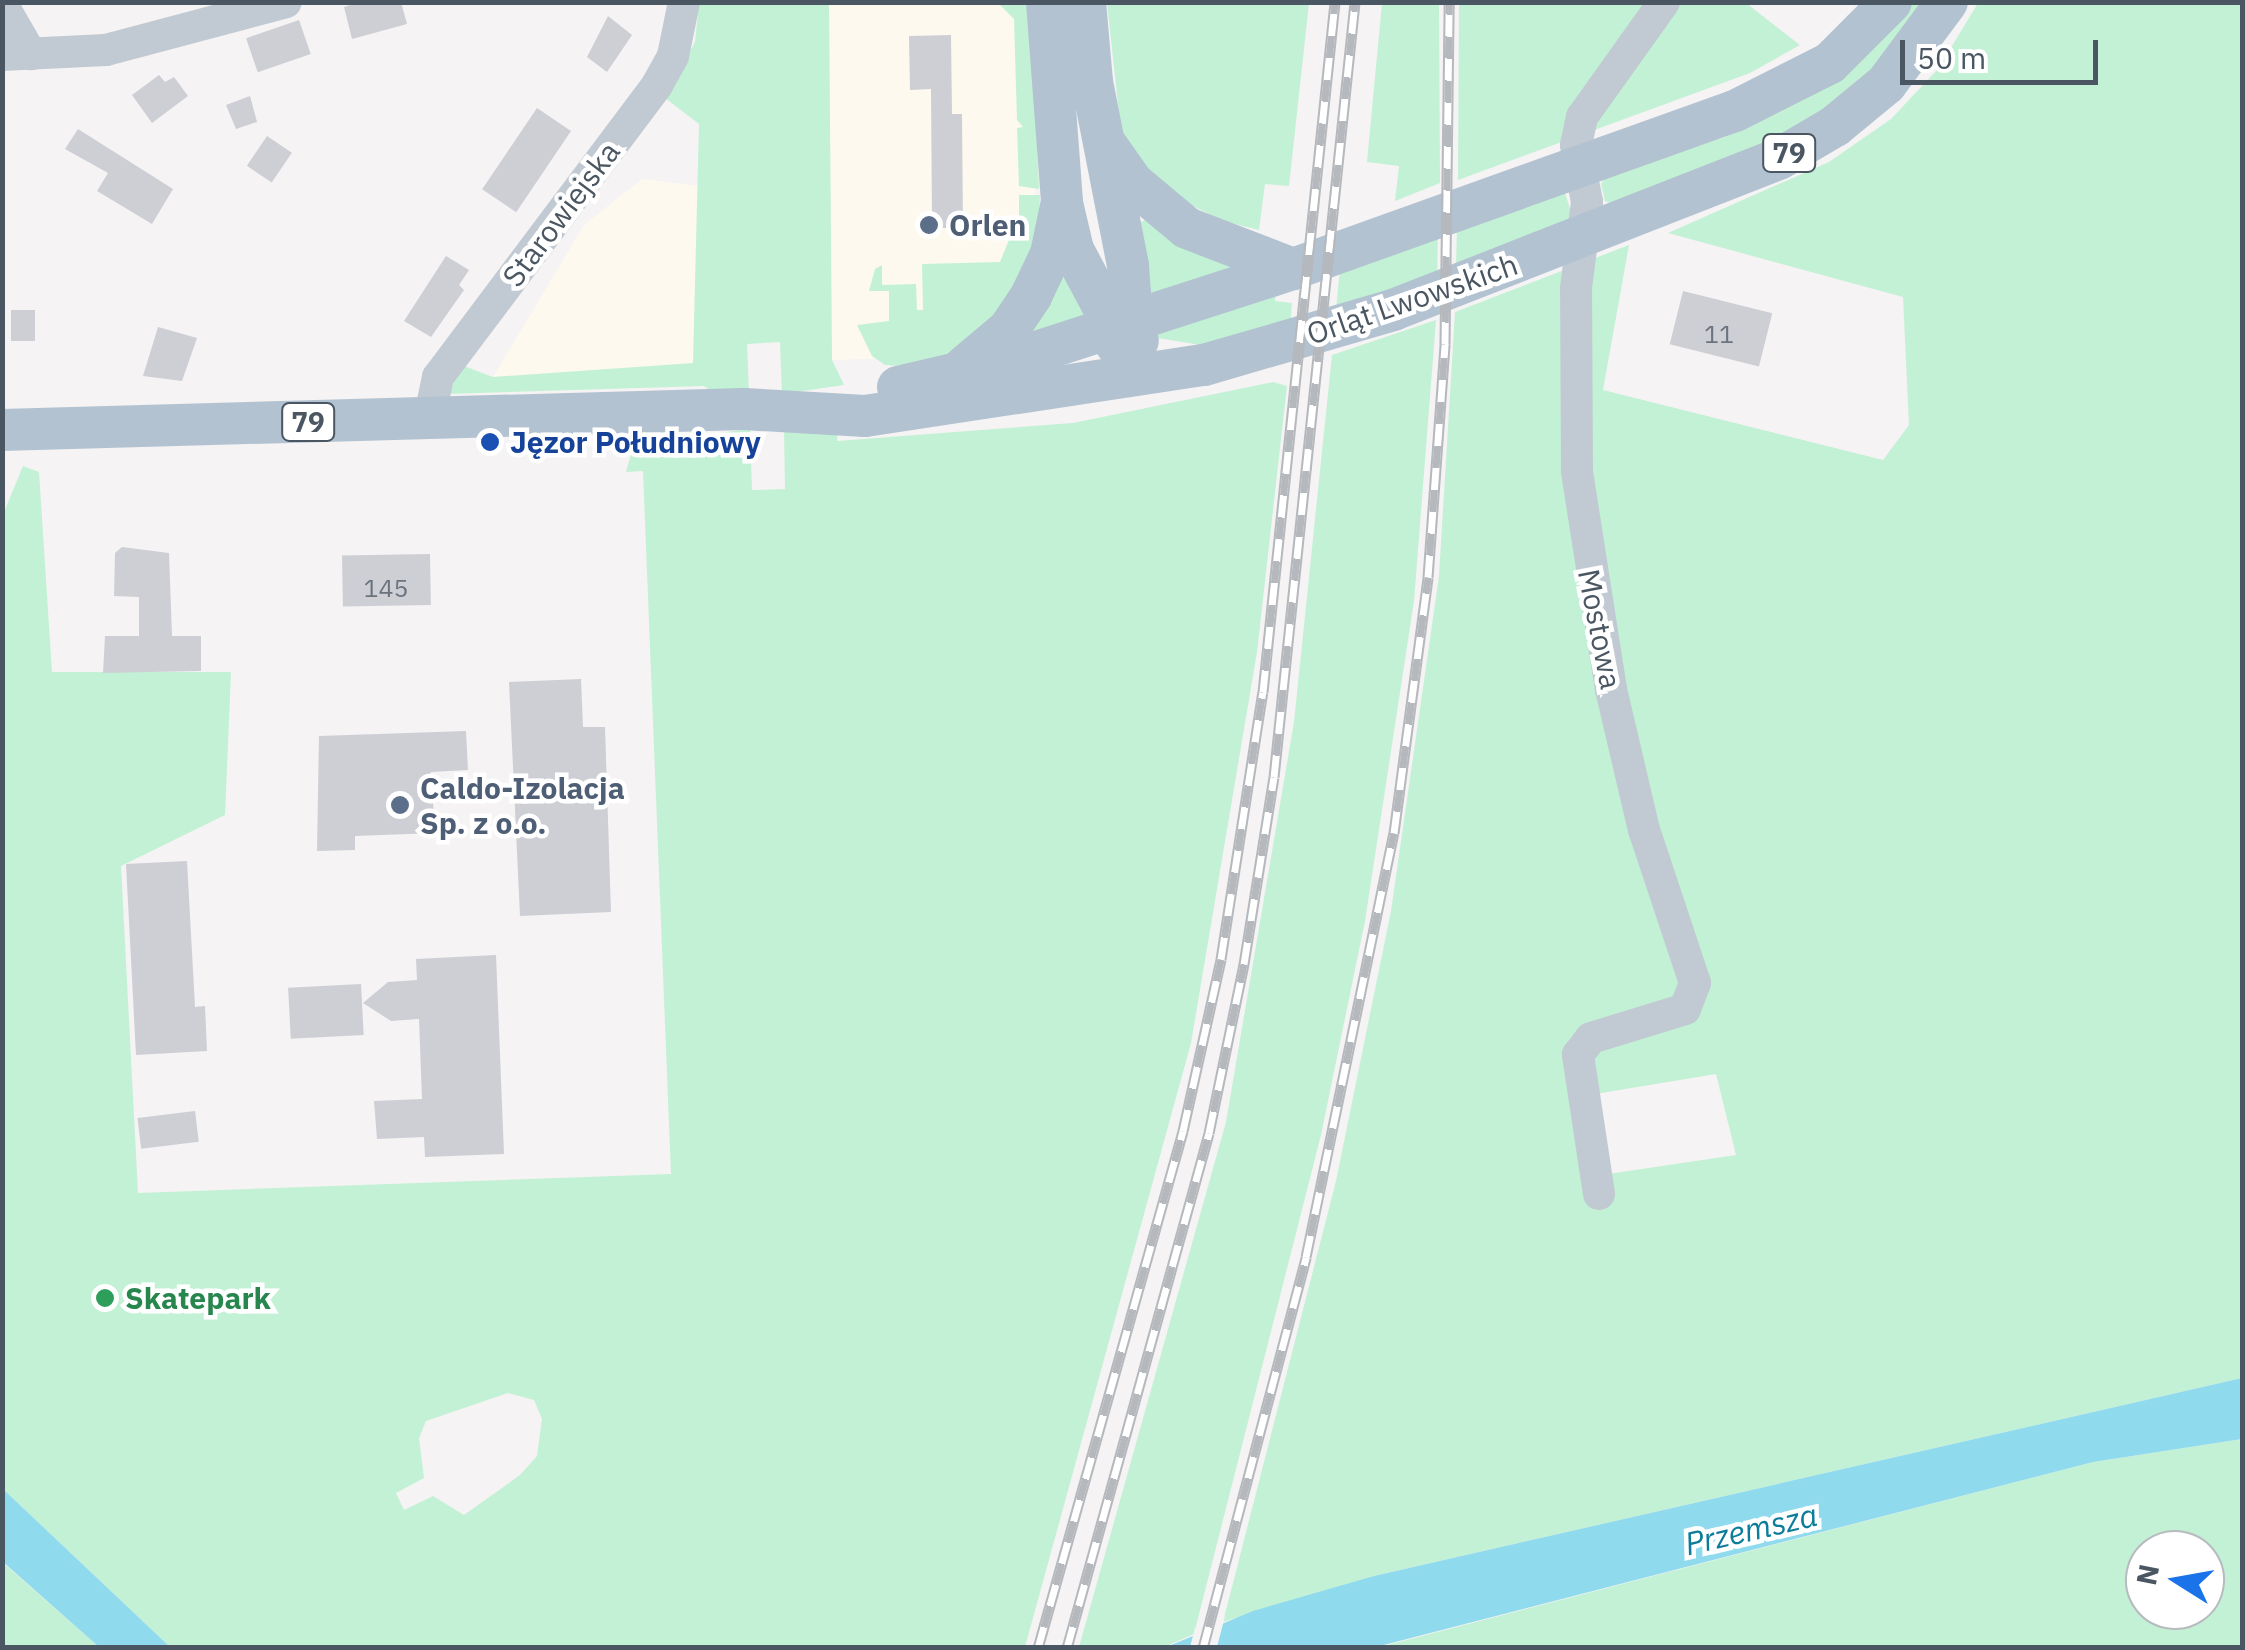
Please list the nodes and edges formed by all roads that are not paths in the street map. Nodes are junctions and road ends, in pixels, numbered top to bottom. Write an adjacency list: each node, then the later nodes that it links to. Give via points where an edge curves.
1 (286, 2): 9 (street)
2 (684, 2): 21 (street, Starowiejska, via 678,41 657,84 438,377)
3 (1046, 2): 13 (main road)
4 (1085, 2): 11 (main road)
5 (1664, 2): 12 (street, Mostowa, via 1582,117)
6 (1890, 2): 12 (main road, Orląt Lwowskich / 79, via 1848,48 1790,87)
7 (1947, 2): 14 (main road, Orląt Lwowskich / 79, via 1898,72 1836,126 1752,172)
8 (2, 4): 10 (street)
9 (190, 16): 10 (street, via 106,50)
10 (16, 54)
11 (1102, 137): 15 (main road, via 1133,182 1187,228); 16 (main road, via 1128,266)
12 (1576, 167): 14 (street, Mostowa, via 1587,202); 15 (main road, Orląt Lwowskich / 79)
13 (1062, 203): 16 (main road, via 1086,280 1104,310); 18 (main road, via 1051,254 1031,296 980,357)
14 (1584, 237): 17 (main road, Orląt Lwowskich / 79, via 1355,323); 23 (street, Mostowa, via 1576,288 1583,534 1644,830 1696,983 1686,1009 1591,1038 1578,1055)
15 (1293, 269): 16 (main road, Orląt Lwowskich / 79)
16 (1122, 323): 17 (main road, via 1157,351); 18 (main road, Orląt Lwowskich / 79); 19 (main road, via 1103,361)
17 (1204, 365): 19 (main road, Orląt Lwowskich / 79)
18 (947, 378): 20 (main road, Orląt Lwowskich / 79, via 837,395)
19 (1065, 390): 20 (main road, Orląt Lwowskich / 79, via 865,416)
20 (801, 409): 21 (main road, Orląt Lwowskich / 79)
21 (429, 420): 22 (main road, Orląt Lwowskich / 79)
22 (2, 430)
23 (1599, 1194)

